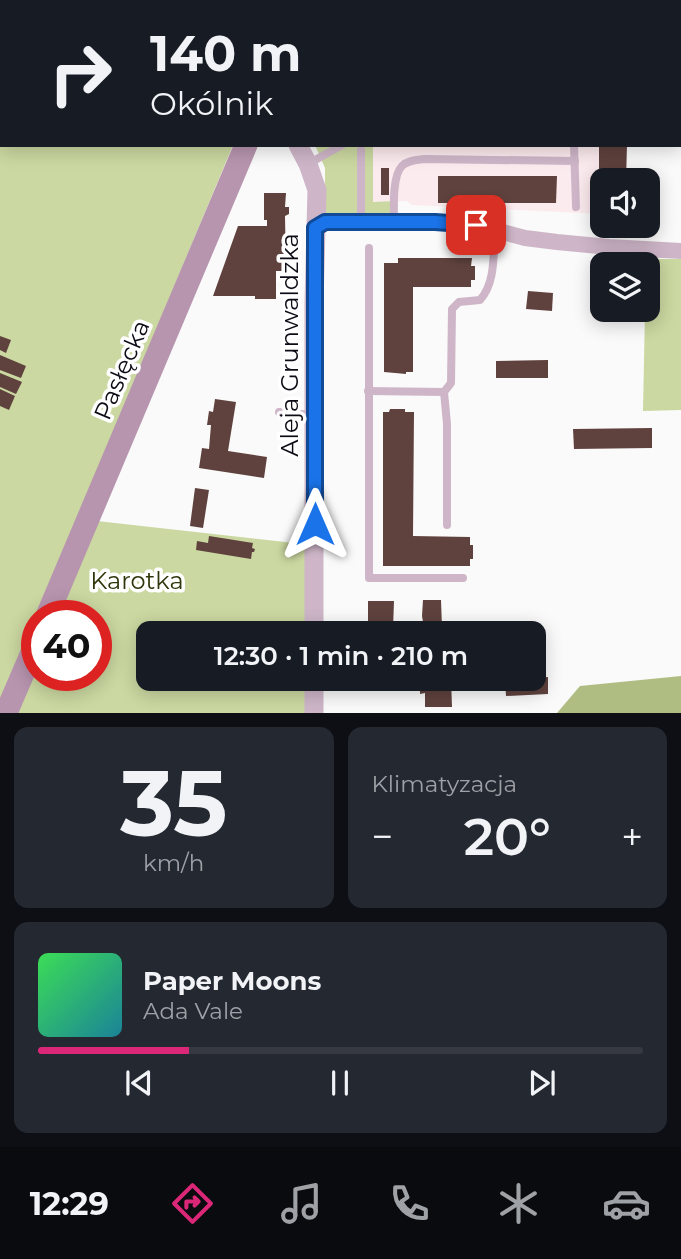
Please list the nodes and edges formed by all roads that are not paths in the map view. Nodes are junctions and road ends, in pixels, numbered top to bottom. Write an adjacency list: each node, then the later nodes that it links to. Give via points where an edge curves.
1 (245, 147): 21 (main road, Pasłęcka)
2 (299, 147): 7 (street, Aleja Grunwaldzka)
3 (338, 147): 7 (lane)
4 (574, 147): 6 (lane)
5 (361, 150): 9 (lane)
6 (575, 161): 8 (lane); 10 (lane, via 411,161 397,175)
7 (308, 164): 11 (street, Aleja Grunwaldzka, via 317,190)
8 (576, 207)
9 (361, 222): 10 (street); 11 (street, via 325,222)
10 (394, 222): 12 (street, via 461,223)
11 (315, 228): 18 (street, Aleja Grunwaldzka)
12 (495, 230): 14 (street, via 557,243); 16 (lane, via 486,293 480,300 459,302 452,309 451,383)
13 (369, 248): 15 (lane)
14 (681, 251)
15 (368, 391): 16 (lane); 20 (lane, via 369,578)
16 (444, 392): 19 (lane)
17 (279, 412): 18 (lane)
18 (315, 415): 22 (street, Aleja Grunwaldzka)
19 (446, 525)
20 (463, 578)
21 (54, 600)
22 (314, 621)
23 (21, 678): 25 (main road)
24 (314, 691): 26 (street)
25 (6, 713)
26 (314, 713)

